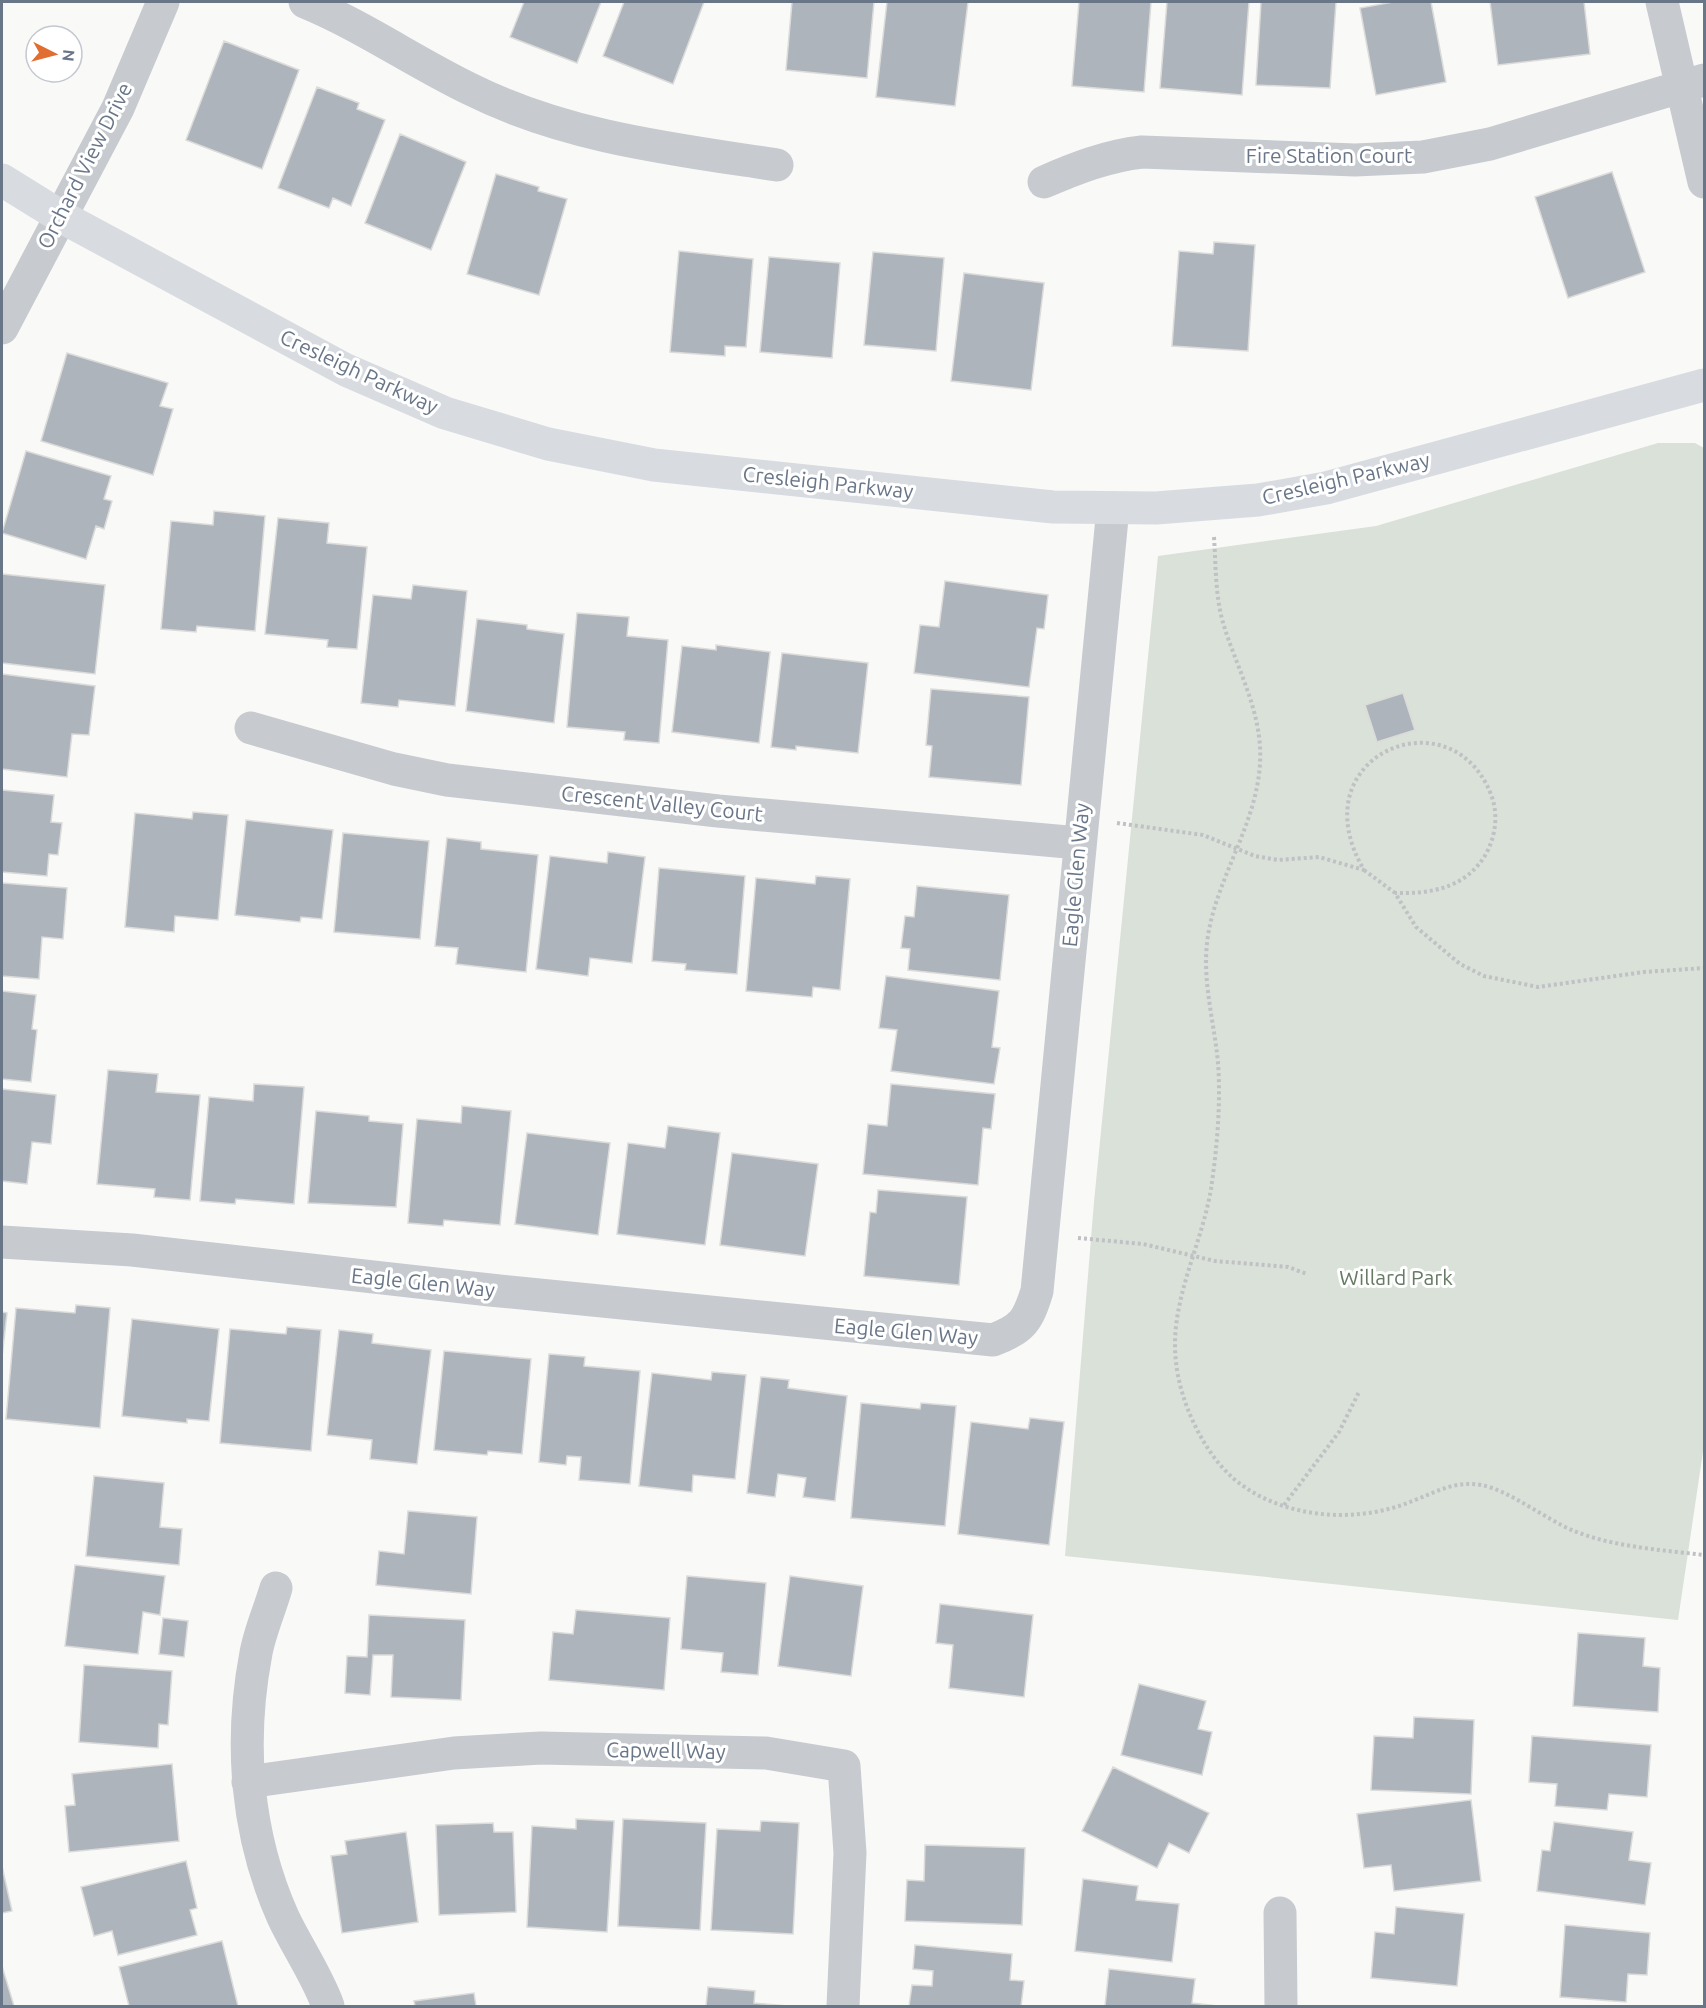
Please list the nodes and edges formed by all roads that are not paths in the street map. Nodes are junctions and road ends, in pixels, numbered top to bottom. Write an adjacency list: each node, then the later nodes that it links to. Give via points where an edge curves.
1 (163, 2): 9 (street, Orchard View Drive, via 118,108)
2 (305, 2): 5 (street, via 337,15 470,89 551,122 635,144)
3 (1662, 2): 4 (street)
4 (1693, 83): 7 (street, Fire Station Court, via 1490,144 1423,157 1355,160 1142,152 1086,164); 8 (street)
5 (777, 165)
6 (2, 180): 9 (street, Cresleigh Parkway)
7 (1044, 182)
8 (1704, 182)
9 (60, 216): 10 (street, Orchard View Drive); 12 (street, Cresleigh Parkway, via 346,370 445,413 548,444 654,465 1053,507)
10 (2, 328)
11 (1704, 385): 12 (street, Cresleigh Parkway, via 1348,483 1258,500)
12 (1113, 508): 14 (street, Eagle Glen Way)
13 (251, 728): 14 (street, Crescent Valley Court, via 447,780 718,811)
14 (1079, 843): 15 (street, Eagle Glen Way, via 1037,1291 1029,1316 1015,1332 993,1340 132,1250)
15 (2, 1242)
16 (276, 1588): 17 (street, via 255,1662 247,1718)
17 (248, 1782): 19 (street, via 260,1852 283,1916); 20 (street, Capwell Way, via 454,1753 540,1748 766,1753 844,1766 850,1853)
18 (1280, 1913): 21 (street)
19 (328, 2007)
20 (843, 2007)
21 (1281, 2007)

